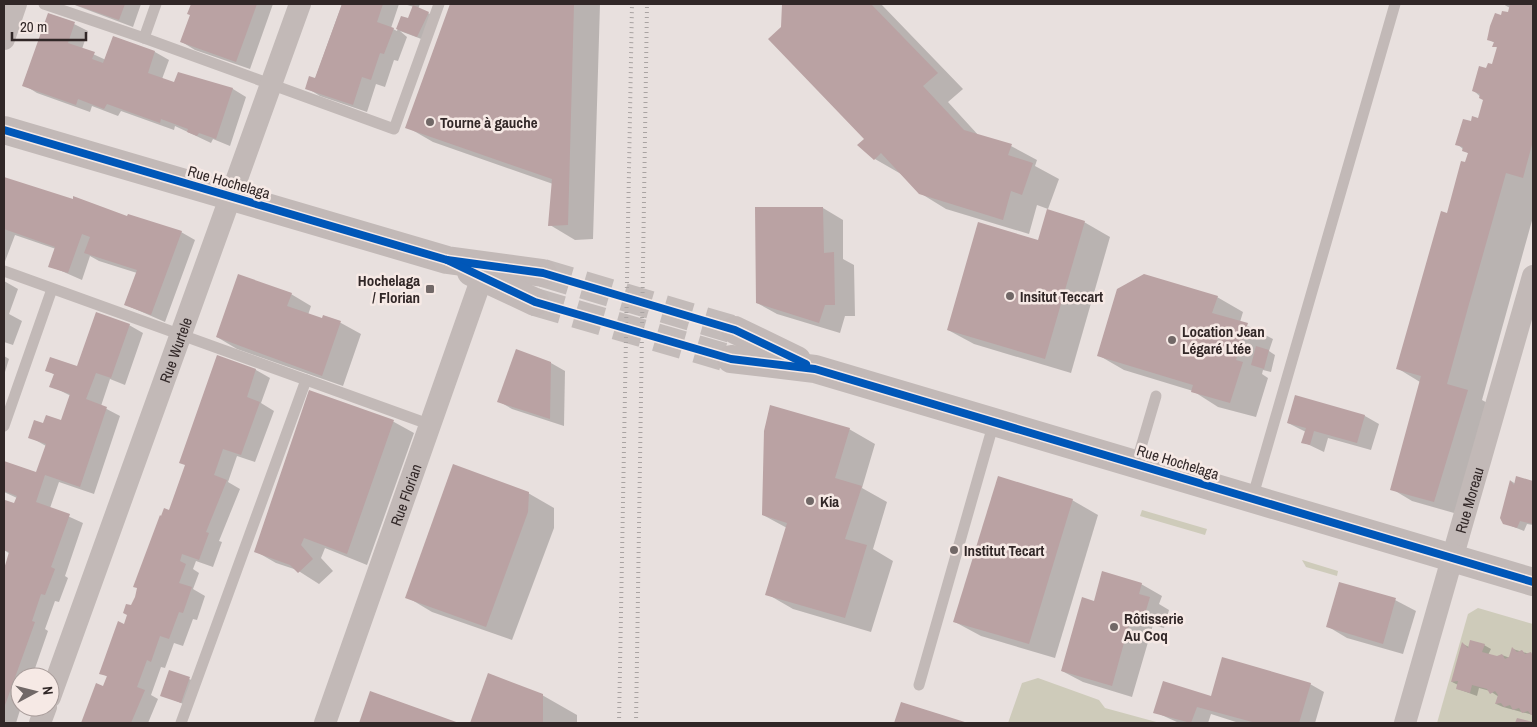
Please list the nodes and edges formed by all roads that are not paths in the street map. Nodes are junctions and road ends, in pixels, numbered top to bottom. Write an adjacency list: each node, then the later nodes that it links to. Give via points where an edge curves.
1 (16, 4): 7 (street)
2 (44, 4): 8 (lane)
3 (156, 4): 8 (lane)
4 (300, 4): 9 (street, Rue Wurtele)
5 (439, 4): 9 (lane, via 394,129)
6 (1395, 4): 28 (lane)
7 (4, 38)
8 (144, 38): 9 (lane)
9 (271, 86): 11 (street, Rue Wurtele)
10 (4, 130): 11 (street, Rue Hochelaga)
11 (230, 196): 13 (street, Rue Hochelaga); 19 (street, Rue Wurtele)
12 (4, 271): 16 (lane)
13 (484, 271): 14 (street, Rue Hochelaga); 17 (street, Rue Hochelaga); 25 (street, Rue Florian)
14 (543, 273)
15 (1533, 276): 29 (street, Rue Moreau)
16 (52, 289): 19 (lane); 26 (lane)
17 (535, 302)
18 (735, 330): 21 (street, Rue Hochelaga)
19 (181, 334): 22 (lane); 31 (street, Rue Wurtele)
20 (731, 359): 21 (street, Rue Hochelaga)
21 (814, 369): 24 (street, Rue Hochelaga)
22 (306, 380): 25 (lane); 33 (lane)
23 (1156, 396): 27 (lane)
24 (994, 422): 27 (street, Rue Hochelaga); 32 (lane)
25 (431, 425): 34 (street, Rue Florian)
26 (4, 426)
27 (1136, 464): 28 (street, Rue Hochelaga)
28 (1252, 499): 29 (street, Rue Hochelaga)
29 (1451, 559): 30 (street, Rue Hochelaga); 35 (street, Rue Moreau)
30 (1533, 582)
31 (60, 668)
32 (920, 685)
33 (181, 723)
34 (324, 723)
35 (1404, 723)

